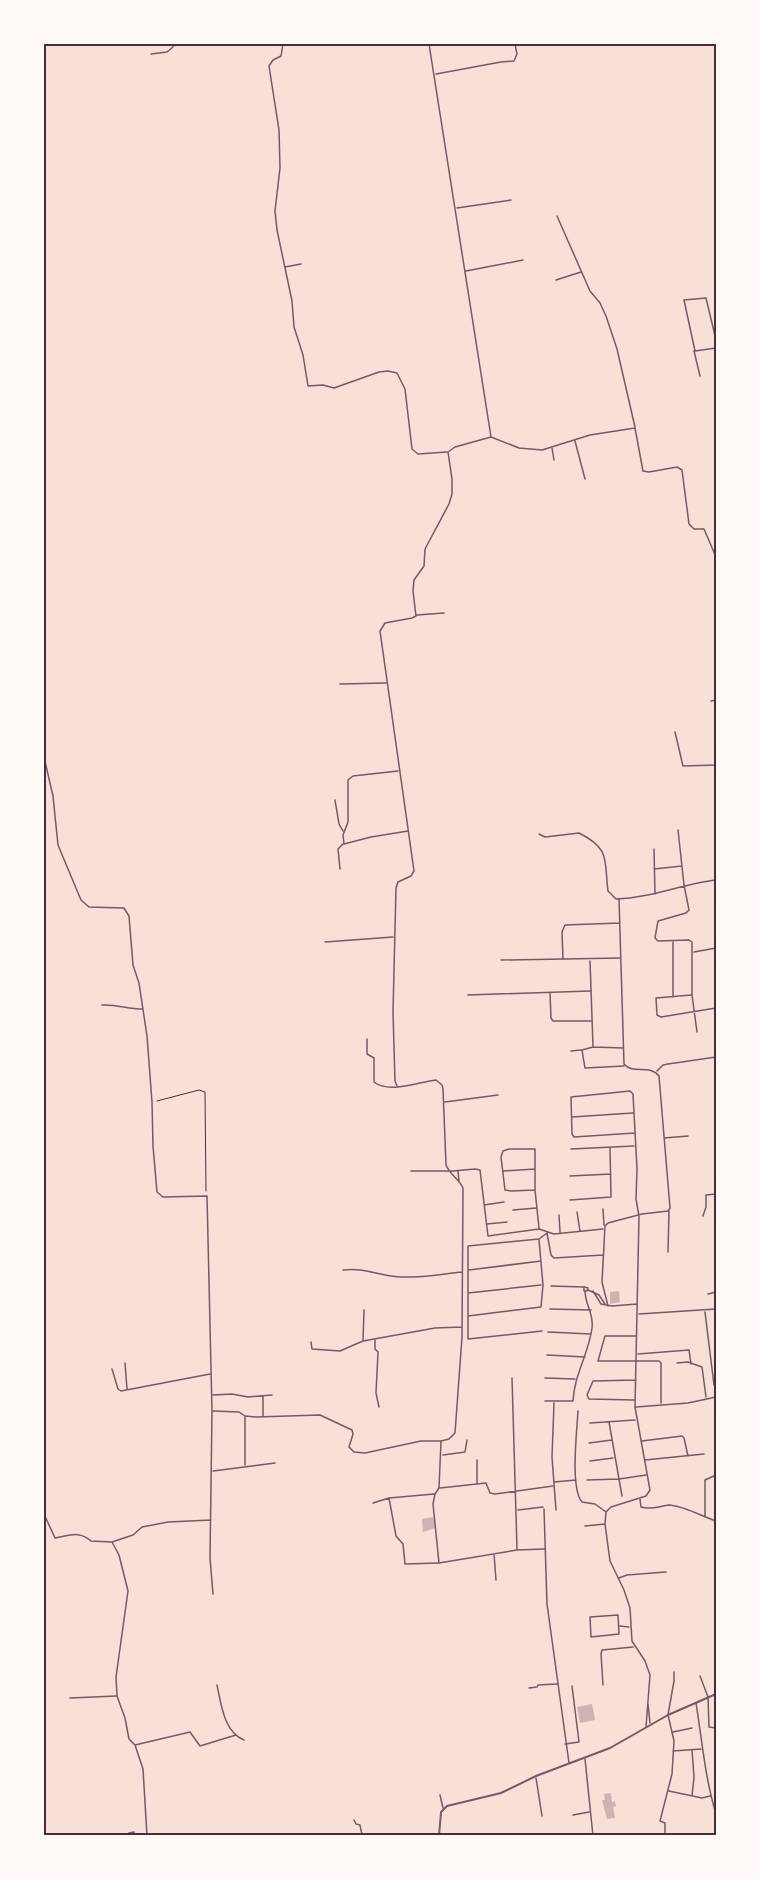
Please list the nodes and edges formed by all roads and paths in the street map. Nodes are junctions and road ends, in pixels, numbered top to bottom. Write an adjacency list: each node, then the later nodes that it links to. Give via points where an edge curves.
1 (173, 44): 5 (street, via 167,52)
2 (283, 44): 12 (street, via 281,56 269,66 279,130 275,211)
3 (429, 44): 6 (street)
4 (514, 44): 6 (street, via 514,62)
5 (151, 54)
6 (435, 74): 8 (street)
7 (511, 200): 8 (street)
8 (456, 208): 13 (street)
9 (556, 216): 14 (street)
10 (523, 260): 13 (street)
11 (301, 264): 12 (street)
12 (284, 267): 24 (street, via 308,386 334,388 393,371 405,389 413,452)
13 (465, 271): 21 (street)
14 (582, 272): 15 (street); 20 (street, via 603,310 617,349)
15 (556, 280)
16 (717, 340): 18 (street, via 706,298 685,300)
17 (717, 348): 18 (street)
18 (694, 351): 19 (street)
19 (700, 376)
20 (635, 428): 22 (street); 27 (street, via 643,471 677,467 682,470 689,524 694,529 704,529)
21 (491, 437): 23 (street, via 534,450); 24 (street)
22 (575, 440): 23 (street); 26 (street)
23 (552, 447): 25 (street)
24 (448, 452): 29 (street, via 452,494 425,549 424,566 414,580)
25 (554, 459)
26 (585, 479)
27 (717, 557)
28 (444, 613): 29 (street)
29 (416, 616): 30 (street, via 385,623 380,628)
30 (386, 683): 31 (street); 37 (street)
31 (340, 684)
32 (717, 700): 33 (street)
33 (711, 701)
34 (675, 732): 36 (street, via 683,766)
35 (44, 758): 69 (street, via 58,845 81,900 89,907 128,911 133,965)
36 (717, 765)
37 (399, 771): 40 (street); 41 (street, via 348,778 348,822)
38 (335, 800): 41 (street)
39 (678, 830): 45 (street)
40 (408, 831): 43 (street); 53 (street, via 414,872 397,884)
41 (343, 832): 43 (street)
42 (540, 834): 51 (street, via 545,837 574,832 601,848 608,891)
43 (344, 844): 47 (street, via 338,849)
44 (654, 849): 46 (street)
45 (682, 866): 46 (street); 49 (street)
46 (654, 869): 50 (street)
47 (340, 870)
48 (717, 880): 49 (street)
49 (684, 885): 50 (street); 54 (street, via 689,910 656,923 656,940)
50 (655, 895): 51 (street)
51 (619, 899): 52 (street)
52 (620, 923): 58 (street); 60 (street, via 565,925)
53 (395, 937): 55 (street); 81 (street, via 393,1012)
54 (673, 941): 57 (street, via 690,940); 66 (street)
55 (325, 942)
56 (717, 948): 57 (street)
57 (693, 952): 65 (street)
58 (621, 958): 61 (street); 75 (street)
59 (501, 960): 60 (street)
60 (563, 960): 61 (street)
61 (590, 960): 62 (street)
62 (590, 991): 63 (street); 71 (street)
63 (550, 992): 64 (street); 71 (street, via 553,1021)
64 (468, 995)
65 (692, 995): 66 (street); 70 (street)
66 (673, 996): 70 (street, via 655,999 659,1017)
67 (102, 1005): 69 (street)
68 (717, 1008): 70 (street)
69 (143, 1010): 83 (street)
70 (693, 1011): 72 (street)
71 (592, 1021): 74 (street)
72 (697, 1032)
73 (366, 1039): 81 (street, via 367,1054 374,1058 375,1083)
74 (593, 1047): 75 (street); 76 (street)
75 (623, 1048): 79 (street)
76 (582, 1050): 77 (street); 79 (street, via 585,1068)
77 (571, 1051)
78 (717, 1057): 80 (street, via 663,1065)
79 (624, 1066): 80 (street)
80 (657, 1072): 89 (street)
81 (397, 1086): 84 (street, via 436,1080 442,1085)
82 (498, 1095): 84 (street)
83 (152, 1102): 103 (street, via 158,1195); 103 (path, via 202,1089 205,1092)
84 (444, 1102): 95 (street)
85 (634, 1113): 86 (street); 86 (street, via 630,1091 573,1096); 87 (street)
86 (571, 1117): 87 (street, via 574,1137)
87 (635, 1133): 90 (street)
88 (688, 1136): 89 (street)
89 (663, 1138): 110 (street)
90 (635, 1146): 91 (street); 113 (street)
91 (610, 1148): 92 (street); 98 (street)
92 (571, 1149)
93 (535, 1169): 97 (street); 97 (street, via 535,1149 509,1149 502,1154); 101 (street)
94 (411, 1171): 95 (street)
95 (448, 1171): 96 (street); 100 (street)
96 (458, 1171): 100 (street); 106 (street, via 480,1170)
97 (502, 1171): 101 (street, via 505,1190)
98 (611, 1174): 99 (street); 104 (street, via 611,1197)
99 (570, 1176)
100 (459, 1181): 128 (street, via 463,1188)
101 (535, 1190): 107 (street)
102 (717, 1194): 114 (street, via 706,1195)
103 (207, 1196): 164 (street)
104 (570, 1200)
105 (504, 1202): 106 (street)
106 (484, 1205): 116 (street)
107 (537, 1208): 109 (street); 118 (street)
108 (603, 1209): 117 (street)
109 (513, 1210)
110 (668, 1210): 113 (street); 123 (street)
111 (577, 1212): 119 (street)
112 (559, 1215): 121 (street)
113 (639, 1216): 117 (street, via 608,1223); 137 (street)
114 (703, 1216)
115 (507, 1222): 116 (street)
116 (486, 1224): 118 (street, via 488,1236)
117 (604, 1228): 119 (street); 124 (street)
118 (539, 1229): 120 (street)
119 (580, 1232): 121 (street)
120 (547, 1233): 121 (street); 122 (street); 124 (street, via 554,1258)
121 (560, 1234)
122 (539, 1239): 125 (street); 127 (street, via 469,1246)
123 (668, 1252)
124 (604, 1255): 138 (street, via 602,1282)
125 (541, 1261): 127 (street); 129 (street)
126 (343, 1270): 128 (street, via 358,1268 403,1277)
127 (468, 1270): 133 (street)
128 (463, 1272): 135 (street)
129 (543, 1285): 133 (street); 145 (street, via 539,1308)
130 (551, 1286): 131 (street, via 584,1287)
131 (587, 1291): 138 (street, via 593,1291 599,1302); 142 (street)
132 (717, 1292): 134 (street)
133 (468, 1293): 136 (street)
134 (708, 1294)
135 (463, 1302): 136 (street); 146 (street)
136 (467, 1302): 145 (street)
137 (638, 1304): 138 (street); 144 (street)
138 (606, 1305)
139 (550, 1309): 142 (street)
140 (717, 1309): 143 (street)
141 (364, 1310): 152 (street)
142 (591, 1310): 149 (street)
143 (705, 1310): 144 (street); 154 (street)
144 (638, 1314): 150 (street)
145 (467, 1316): 147 (street, via 469,1339)
146 (463, 1327): 151 (street, via 435,1328); 191 (street, via 455,1433)
147 (542, 1331)
148 (548, 1332): 149 (street)
149 (591, 1334): 158 (street)
150 (637, 1335): 156 (street); 159 (street, via 605,1336 598,1361)
151 (375, 1340): 152 (street); 180 (street)
152 (363, 1341): 153 (street, via 340,1351 312,1349)
153 (311, 1342)
154 (711, 1353): 155 (street); 169 (street)
155 (717, 1353)
156 (637, 1354): 159 (street); 162 (street, via 689,1350)
157 (547, 1355): 158 (street)
158 (585, 1357): 167 (street)
159 (637, 1360): 168 (street); 179 (street, via 660,1362)
160 (125, 1363): 170 (street)
161 (677, 1363): 162 (street)
162 (691, 1364): 175 (street, via 702,1367)
163 (112, 1369): 170 (street, via 118,1389)
164 (211, 1374): 170 (street); 171 (street)
165 (512, 1378): 213 (street)
166 (545, 1378): 167 (street)
167 (576, 1379): 178 (street, via 572,1402)
168 (636, 1380): 176 (street); 176 (street, via 592,1381 587,1397)
169 (714, 1385)
170 (127, 1390)
171 (212, 1395): 173 (street); 182 (street)
172 (272, 1395): 173 (street)
173 (263, 1396): 185 (street)
174 (717, 1397): 175 (street)
175 (706, 1399): 181 (street)
176 (634, 1400): 181 (street)
177 (545, 1401): 178 (street)
178 (554, 1402): 209 (street)
179 (661, 1403)
180 (379, 1407)
181 (635, 1407): 186 (street)
182 (212, 1411): 184 (street, via 239,1412); 203 (street)
183 (578, 1411): 207 (street)
184 (245, 1416): 185 (street); 202 (street)
185 (263, 1417): 191 (street, via 320,1415 353,1432 349,1447 357,1452)
186 (636, 1420): 187 (street); 192 (street)
187 (609, 1422): 188 (street); 190 (street)
188 (590, 1423)
189 (467, 1440): 195 (street, via 465,1452)
190 (612, 1440): 193 (street); 197 (street)
191 (441, 1441): 195 (street)
192 (641, 1441): 196 (street, via 682,1436); 199 (street)
193 (589, 1443)
194 (704, 1454): 196 (street)
195 (442, 1455): 212 (street)
196 (688, 1456): 199 (street)
197 (615, 1458): 200 (street); 206 (street)
198 (477, 1460): 210 (street)
199 (644, 1460): 204 (street)
200 (590, 1461)
201 (274, 1463): 202 (street)
202 (245, 1466): 203 (street)
203 (212, 1471): 224 (street)
204 (647, 1474): 206 (street); 217 (street, via 650,1492)
205 (717, 1475): 223 (street, via 705,1480)
206 (619, 1479): 208 (street); 215 (street)
207 (576, 1480): 209 (street); 221 (street, via 579,1499)
208 (587, 1480)
209 (553, 1482): 211 (street)
210 (477, 1484): 212 (street); 213 (street, via 487,1483 493,1494)
211 (553, 1486): 213 (street); 220 (street)
212 (440, 1488): 214 (street)
213 (516, 1491): 219 (street)
214 (435, 1494): 216 (street); 232 (street)
215 (622, 1496)
216 (389, 1498): 218 (street); 232 (street, via 405,1564)
217 (640, 1498): 221 (street); 223 (street, via 644,1508 675,1506)
218 (373, 1503)
219 (517, 1510): 229 (street, via 543,1508); 230 (street)
220 (556, 1510)
221 (606, 1512): 226 (street)
222 (44, 1514): 228 (street, via 55,1538 77,1534 91,1541)
223 (705, 1517): 225 (street)
224 (211, 1520): 228 (street, via 168,1521 142,1527 133,1535); 236 (street)
225 (717, 1521)
226 (605, 1524): 227 (street); 234 (street, via 607,1551)
227 (585, 1526)
228 (112, 1542): 248 (street, via 128,1592)
229 (545, 1549): 230 (street); 242 (street, via 547,1604)
230 (518, 1550): 231 (street)
231 (494, 1554): 232 (street); 235 (street)
232 (439, 1563)
233 (666, 1572): 234 (street)
234 (618, 1579): 238 (street, via 627,1597)
235 (496, 1580)
236 (213, 1594)
237 (620, 1626): 237 (street, via 618,1635 592,1637 589,1619 617,1614); 238 (street)
238 (630, 1627): 239 (street)
239 (634, 1647): 244 (street, via 602,1650); 252 (street, via 650,1675)
240 (674, 1672): 253 (street)
241 (700, 1676): 249 (street)
242 (558, 1684): 246 (street); 262 (street)
243 (217, 1685): 259 (street, via 226,1720)
244 (603, 1685)
245 (572, 1686): 262 (street, via 579,1742)
246 (529, 1688)
247 (717, 1694): 249 (street)
248 (117, 1696): 250 (street); 261 (street, via 129,1739)
249 (708, 1697): 251 (street); 257 (street, via 709,1727)
250 (70, 1698)
251 (695, 1702): 253 (street); 272 (street)
252 (648, 1704): 254 (street); 255 (street)
253 (668, 1715): 254 (street); 258 (street)
254 (650, 1726): 255 (street)
255 (646, 1728): 266 (street)
256 (692, 1728): 258 (street)
257 (717, 1728)
258 (672, 1733): 265 (street)
259 (236, 1735): 260 (street); 261 (street, via 199,1746 193,1732)
260 (244, 1740)
261 (135, 1744): 281 (street, via 143,1770)
262 (565, 1744): 267 (street)
263 (701, 1749): 264 (street)
264 (692, 1750): 265 (street); 271 (street)
265 (673, 1751): 269 (street)
266 (585, 1757): 267 (street); 274 (street)
267 (569, 1764): 268 (street)
268 (536, 1776): 273 (street, via 501,1793); 276 (street)
269 (668, 1791): 271 (street); 285 (street, via 660,1821 665,1823)
270 (440, 1795): 273 (street)
271 (692, 1796): 272 (street)
272 (708, 1797): 275 (street)
273 (443, 1808): 283 (street)
274 (590, 1812): 277 (street); 284 (street)
275 (717, 1814)
276 (542, 1815)
277 (573, 1815)
278 (354, 1820): 282 (street, via 362,1835)
279 (129, 1833): 280 (street, via 134,1832)
280 (134, 1836)
281 (147, 1836)
282 (367, 1836)
283 (439, 1836)
284 (593, 1836)
285 (665, 1836)

